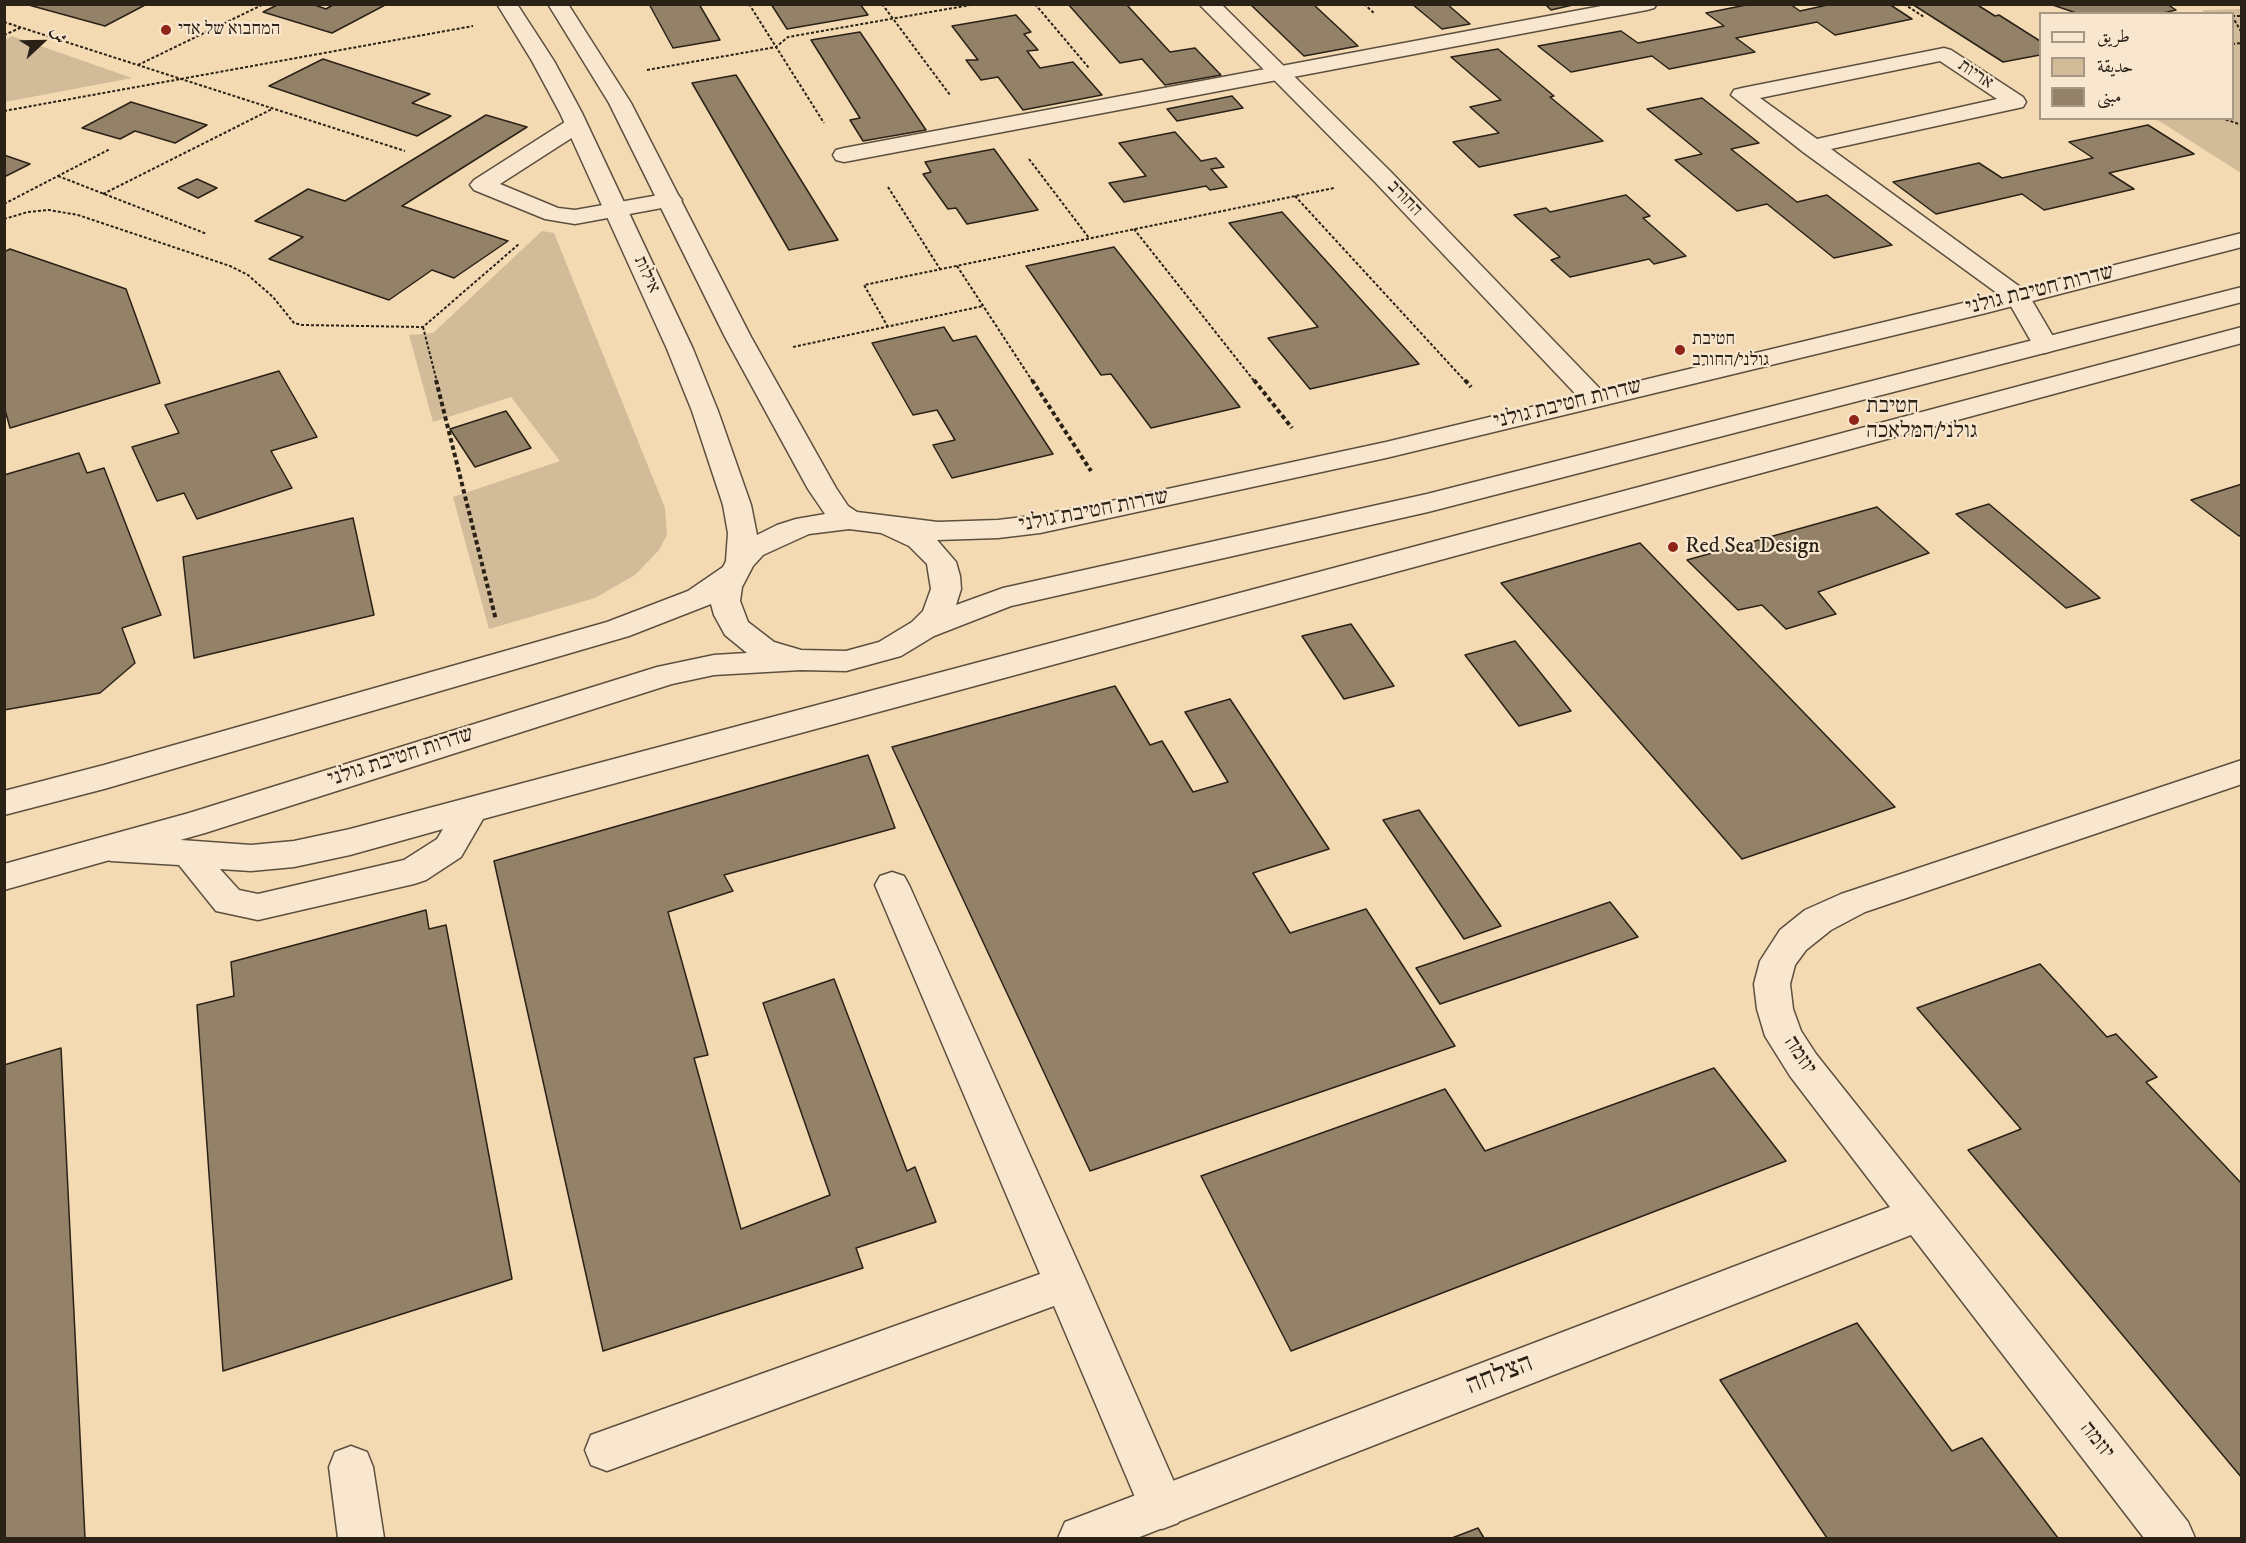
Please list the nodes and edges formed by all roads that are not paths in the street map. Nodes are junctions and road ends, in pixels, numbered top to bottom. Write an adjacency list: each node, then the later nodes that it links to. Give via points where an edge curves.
1 (558, 4): 9 (street, via 605,77)
2 (1209, 4): 5 (street, החורב)
3 (1647, 4): 5 (street)
4 (511, 11): 6 (street, אילות, via 543,61)
5 (1280, 73): 8 (street); 16 (street, החורב)
6 (576, 125): 10 (street, אילות); 10 (street, via 482,185 553,214 575,217)
7 (1812, 147): 7 (street, אריות, via 1845,139 2015,102 1944,54 1742,95); 13 (street, אריות)
8 (854, 153)
9 (670, 200): 10 (street); 17 (street, via 748,357 822,489 838,512)
10 (617, 209): 19 (street, אילות, via 680,350 720,453 742,525)
11 (2241, 240): 13 (street, שדרות חטיבת גולני)
12 (2241, 294): 15 (street)
13 (2018, 297): 15 (street, אריות); 16 (street, שדרות חטיבת גולני)
14 (2241, 335): 24 (street)
15 (2044, 345): 20 (street, via 1428,503 1003,598)
16 (1595, 399): 18 (street, שדרות חטיבת גולני, via 1322,465 1040,524 938,531)
17 (849, 520): 18 (street); 19 (street, via 787,531 753,549)
18 (888, 525): 20 (street, via 919,540 941,562 945,583 942,603)
19 (736, 567): 21 (street, via 725,601 736,628 763,649); 23 (street, via 699,598 663,614)
20 (923, 629): 21 (street, via 890,649 868,656 823,662)
21 (801, 660): 25 (street, שדרות חטיבת גולני, via 714,665 668,674)
22 (2241, 772): 29 (street, יוזמה, via 1853,903 1818,920 1793,940 1778,961 1772,984 1775,1009 1785,1036 1803,1065)
23 (4, 803)
24 (471, 810): 26 (street, via 294,854 251,858); 26 (street, via 449,848 414,870 258,907 228,902)
25 (111, 848): 26 (street); 27 (street, שדרות חטיבת גולני)
26 (188, 853)
27 (4, 877)
28 (892, 885): 30 (street)
29 (1919, 1214): 33 (street, הצלחה); 36 (street, יוזמה)
30 (1066, 1283): 31 (street); 33 (street)
31 (608, 1450)
32 (351, 1467): 34 (street)
33 (1162, 1507): 35 (street, הצלחה)
34 (361, 1539)
35 (1081, 1539)
36 (2172, 1539)

